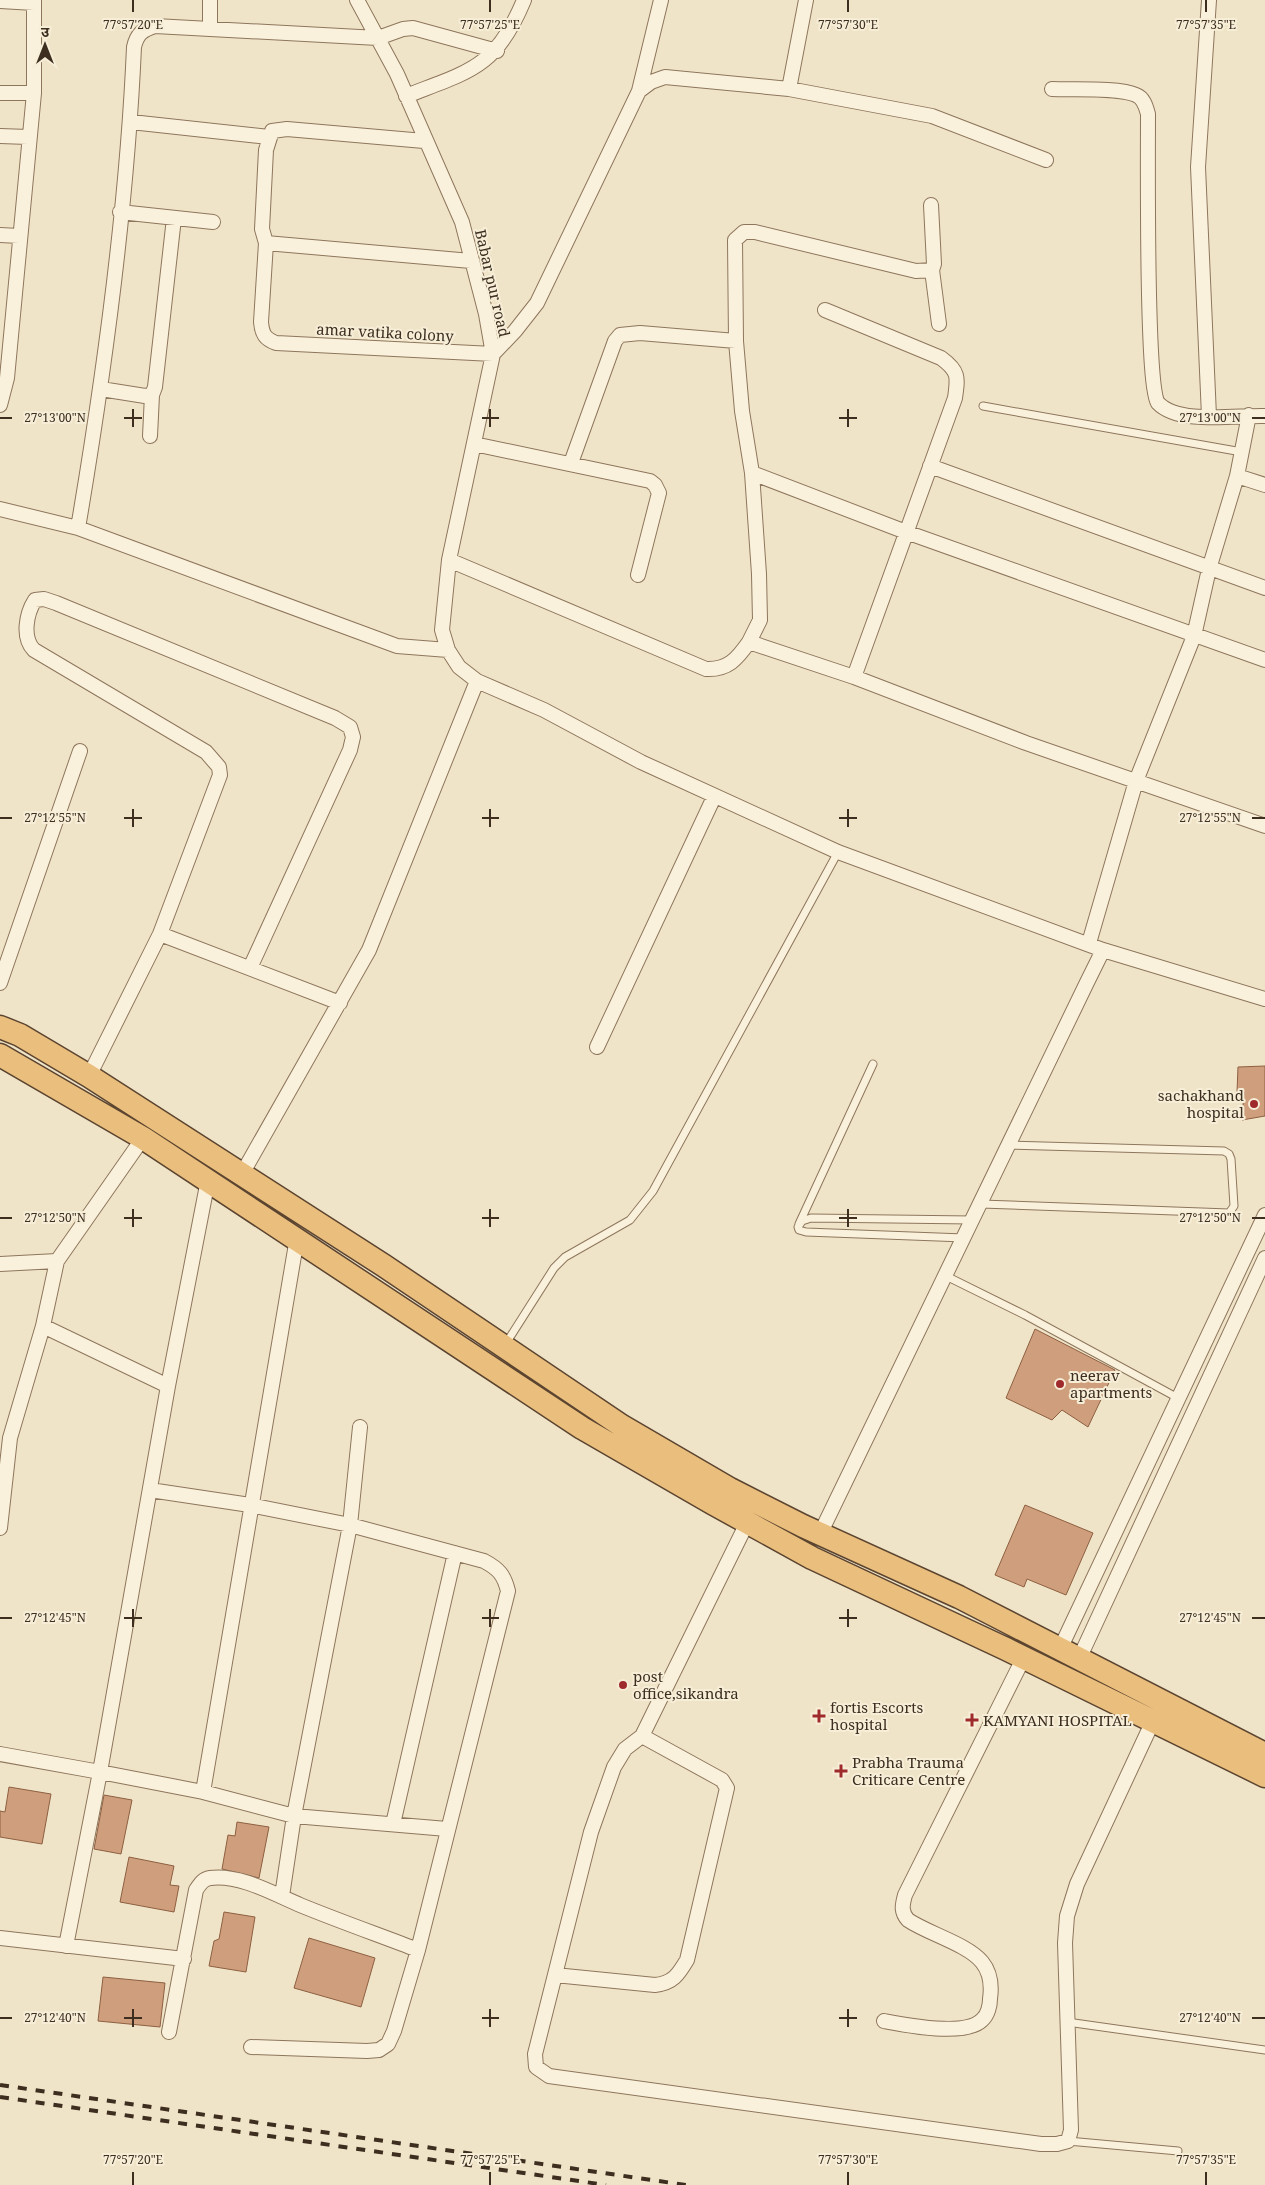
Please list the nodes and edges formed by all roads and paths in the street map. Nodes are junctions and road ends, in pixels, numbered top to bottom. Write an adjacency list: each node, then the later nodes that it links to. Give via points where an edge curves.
1 (210, 0): 9 (street)
2 (357, 0): 10 (street, Babar pur road)
3 (524, 0): 11 (street, via 513,28)
4 (661, 0): 15 (street)
5 (806, 0): 12 (street)
6 (1209, 0): 42 (street, via 1198,167)
7 (0, 1): 8 (street)
8 (34, 2): 16 (street)
9 (210, 28): 10 (street); 18 (street, via 155,26 137,36)
10 (378, 38): 11 (street, via 413,28); 17 (street, Babar pur road)
11 (497, 51): 17 (street, via 469,71)
12 (789, 89): 15 (street, via 665,77 650,82); 23 (street, via 932,116)
13 (1052, 89): 42 (street, via 1119,92 1137,95 1144,101 1148,114 1153,394 1157,402 1170,411 1190,417)
14 (0, 92): 16 (street)
15 (639, 92): 36 (street, via 538,302)
16 (34, 93): 20 (street)
17 (406, 96): 22 (street, Babar pur road)
18 (131, 122): 21 (street); 25 (street)
19 (0, 136): 20 (street)
20 (28, 137): 29 (street)
21 (269, 137): 22 (street, via 272,132 288,129); 30 (street, via 262,229)
22 (424, 141): 31 (street, Babar pur road, via 462,222)
23 (1046, 160)
24 (931, 205): 32 (street)
25 (120, 212): 26 (street); 37 (street)
26 (174, 218): 27 (street); 38 (street)
27 (213, 222)
28 (0, 235): 29 (street)
29 (19, 236): 39 (street, via 7,378)
30 (266, 243): 31 (street); 36 (street, amar vatika colony, via 262,332 267,339 276,343)
31 (471, 261): 36 (street, Babar pur road)
32 (932, 270): 34 (street); 35 (street, via 916,271 773,236 744,232 735,240)
33 (824, 310): 48 (street, via 941,358 953,367 958,381 955,398)
34 (939, 324)
35 (736, 340): 47 (street, via 640,333 620,335 615,341); 49 (street, via 742,411)
36 (493, 354): 45 (street, Babar pur road)
37 (101, 389): 38 (street); 53 (street)
38 (152, 395): 44 (street)
39 (0, 405)
40 (983, 406): 46 (lane)
41 (1249, 415): 42 (street); 43 (street); 46 (street)
42 (1209, 416)
43 (1265, 416)
44 (150, 436)
45 (474, 444): 47 (street); 55 (street, Babar pur road)
46 (1242, 452): 50 (street)
47 (571, 463): 57 (street, via 650,481 658,489)
48 (930, 466): 54 (street); 56 (street)
49 (752, 473): 54 (street); 60 (street, via 760,620)
50 (1237, 476): 51 (street); 56 (street)
51 (1265, 485)
52 (0, 509): 53 (street)
53 (78, 528): 61 (street, via 397,646)
54 (906, 532): 59 (street); 63 (street)
55 (449, 560): 60 (street, via 706,669 728,666); 61 (street, Babar pur road, via 442,630)
56 (1209, 569): 58 (street); 59 (street)
57 (638, 575)
58 (1265, 588)
59 (1194, 636): 62 (street); 66 (street)
60 (749, 642): 63 (street)
61 (448, 650): 64 (street, via 459,666)
62 (1265, 660)
63 (854, 677): 66 (street)
64 (477, 681): 67 (street, via 544,710); 76 (street, via 369,950)
65 (80, 752): 74 (street)
66 (1136, 781): 68 (street); 71 (street)
67 (714, 797): 69 (street); 78 (street)
68 (1265, 826)
69 (838, 852): 71 (street); 97 (lane, via 653,1191 630,1220 564,1257)
70 (160, 934): 73 (street); 73 (street, via 220,775 219,767 206,752 34,650 26,637 29,609 35,600 44,599 335,718 350,727 353,737 350,750); 81 (street)
71 (1089, 943): 72 (street)
72 (1103, 950): 75 (street); 83 (street)
73 (250, 968): 76 (street)
74 (0, 983)
75 (1265, 999)
76 (340, 1004): 84 (street)
77 (0, 1026): 81 (highway)
78 (597, 1047)
79 (0, 1055): 82 (highway)
80 (874, 1064): 89 (lane)
81 (89, 1076): 84 (highway)
82 (142, 1138): 85 (highway); 93 (street)
83 (1007, 1145): 86 (street); 86 (lane, via 1224,1152 1231,1159 1234,1206 1229,1213)
84 (242, 1174): 97 (highway)
85 (208, 1180): 90 (highway); 98 (street)
86 (981, 1204): 87 (street)
87 (974, 1220): 89 (lane, via 811,1218); 91 (street)
88 (1263, 1221): 99 (street)
89 (799, 1224): 91 (lane, via 799,1230 806,1232)
90 (296, 1238): 103 (street); 104 (highway, via 582,1428)
91 (965, 1238): 95 (street)
92 (1265, 1258): 109 (street)
93 (57, 1262): 94 (street); 96 (street)
94 (0, 1264)
95 (946, 1276): 99 (lane); 107 (street)
96 (43, 1326): 98 (street); 101 (street)
97 (503, 1347): 107 (highway, via 622,1426 730,1489)
98 (168, 1386): 102 (street)
99 (1178, 1398): 109 (street)
100 (360, 1427): 105 (street)
101 (5, 1438): 106 (street)
102 (150, 1490): 103 (street); 115 (street)
103 (250, 1505): 105 (street); 117 (street)
104 (747, 1523): 110 (highway, via 812,1558); 112 (street)
105 (350, 1525): 108 (street); 118 (street)
106 (0, 1528)
107 (820, 1534): 109 (highway, via 959,1597)
108 (455, 1553): 119 (street); 120 (street, via 497,1568 504,1576 508,1591)
109 (1070, 1654): 114 (highway)
110 (1024, 1658): 111 (highway); 127 (street, via 902,1905 908,1920 981,1961 992,1987 989,2007 982,2020 971,2026 921,2028)
111 (1153, 1721): 116 (highway); 128 (street, via 1077,1884 1067,1916)
112 (642, 1736): 126 (street, via 625,1749 614,1767 591,1832); 126 (street, via 722,1780 727,1788 687,1960 678,1975 668,1983 655,1985)
113 (0, 1754): 115 (street)
114 (1265, 1754)
115 (100, 1772): 117 (street); 123 (street)
116 (1265, 1776)
117 (203, 1792): 118 (street)
118 (294, 1816): 119 (street); 121 (street)
119 (393, 1824): 120 (street)
120 (447, 1829): 124 (street)
121 (282, 1896): 124 (street); 125 (street, via 265,1888 207,1878 196,1890)
122 (0, 1938): 123 (street)
123 (66, 1946): 125 (street)
124 (418, 1950): 130 (street, via 394,2031 388,2044 379,2050)
125 (184, 1959): 129 (street)
126 (555, 1975): 132 (street, via 535,2054 536,2067 549,2076 1041,2144)
127 (884, 2021)
128 (1067, 2022): 131 (lane); 132 (street, via 1071,2130)
129 (169, 2032)
130 (252, 2047)
131 (1265, 2050)
132 (1068, 2141): 133 (lane)
133 (1178, 2151)

